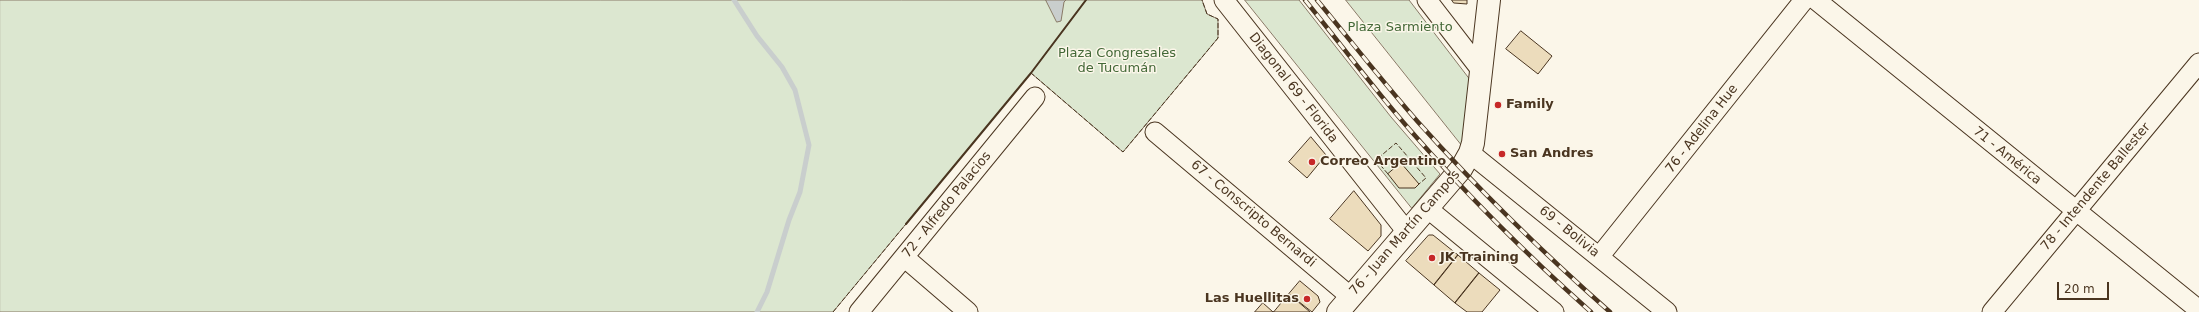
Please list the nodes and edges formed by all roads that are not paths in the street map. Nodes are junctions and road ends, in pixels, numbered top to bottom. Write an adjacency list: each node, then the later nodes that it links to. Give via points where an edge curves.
1 (1224, 0): 13 (street, Diagonal 69 - Florida)
2 (1427, 0): 7 (street)
3 (1489, 0): 7 (main road, 76 - Juan Martín Campos)
4 (1804, 0): 15 (street, 76 - Adelina Hue)
5 (1816, 0): 12 (street, 71 - América)
6 (2199, 62): 12 (street, 78 - Intendente Ballester)
7 (1481, 70): 10 (main road, 76 - Juan Martín Campos)
8 (1035, 97): 14 (street, 72 - Alfredo Palacios)
9 (1155, 132): 16 (street, 67 - Conscripto Bernardi)
10 (1470, 153): 11 (main road, 76 - Juan Martín Campos, via 1461,169); 15 (street, 69 - Bolivia)
11 (1427, 208): 13 (main road, 76 - Juan Martín Campos); 20 (street)
12 (2076, 212): 17 (street, 71 - América); 22 (street, 78 - Intendente Ballester)
13 (1407, 232): 16 (main road, 76 - Juan Martín Campos)
14 (904, 257): 18 (street, 72 - Alfredo Palacios); 19 (street)
15 (1600, 257): 21 (street, 69 - Bolivia)
16 (1344, 304)
17 (2199, 310)
18 (859, 312)
19 (968, 312)
20 (1554, 312)
21 (1667, 312)
22 (1992, 312)

